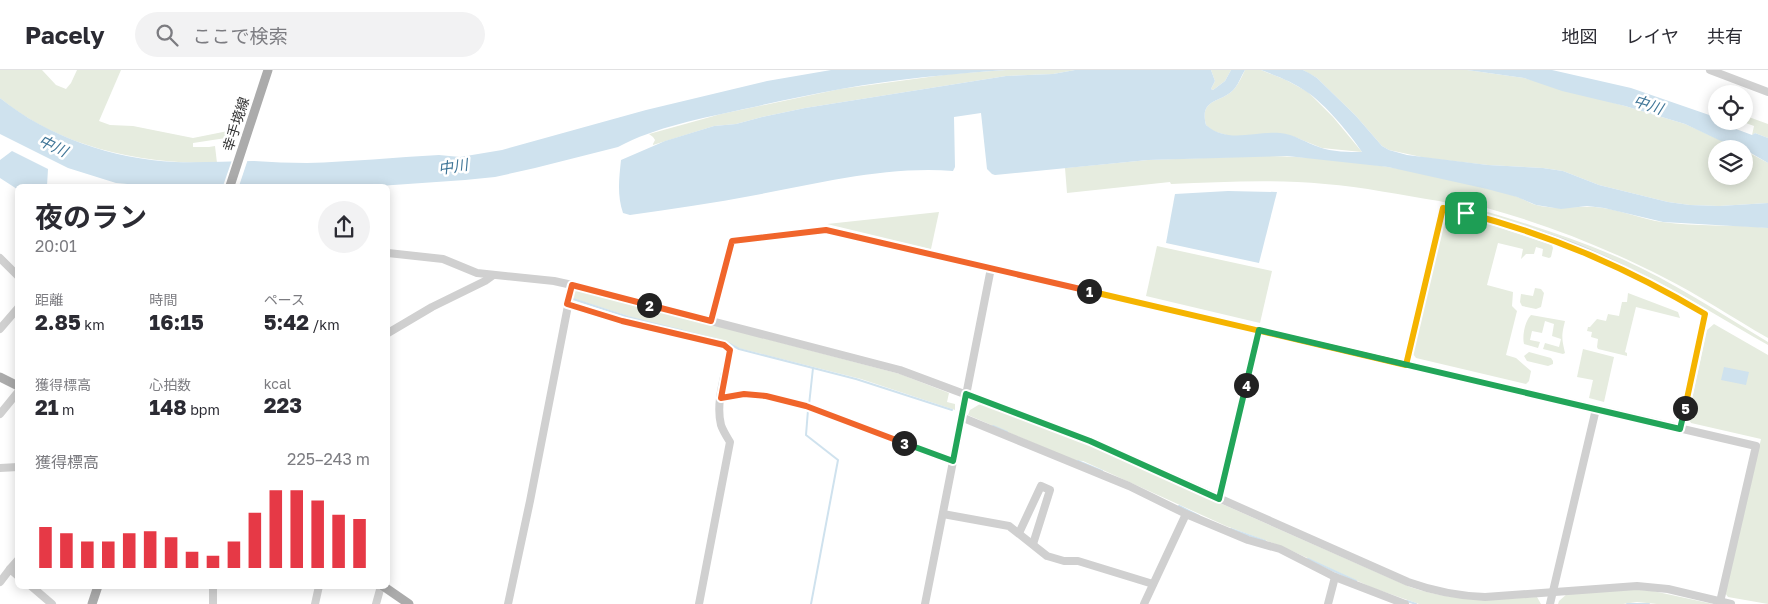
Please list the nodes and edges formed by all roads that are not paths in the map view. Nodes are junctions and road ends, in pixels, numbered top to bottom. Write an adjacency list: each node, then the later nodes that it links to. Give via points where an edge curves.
1 (268, 70): 4 (main road, 幸手境線)
2 (1710, 70): 3 (street)
3 (1768, 92)
4 (231, 184)
5 (390, 253): 9 (street, via 443,259)
6 (0, 258): 8 (street)
7 (991, 268): 13 (street, via 826,230 732,241); 15 (street); 20 (street)
8 (15, 273)
9 (492, 276): 10 (street); 16 (street)
10 (572, 285): 11 (street); 13 (street)
11 (567, 304): 22 (street, via 622,321 724,345 730,350); 55 (street)
12 (15, 312): 14 (street)
13 (711, 321): 20 (street, via 900,370)
14 (0, 329)
15 (1259, 330): 17 (street); 30 (street)
16 (390, 331)
17 (1406, 365): 23 (street); 26 (street, via 1443,208 1526,230 1578,249 1632,273 1705,314)
18 (0, 377): 19 (main road)
19 (15, 384)
20 (966, 394): 25 (street); 30 (street, via 1090,441)
21 (15, 396): 24 (street)
22 (721, 398): 27 (street, via 752,394 806,406); 56 (street, via 719,416 730,442)
23 (1596, 409): 26 (street); 47 (street)
24 (0, 414)
25 (961, 417): 27 (street); 32 (street, via 1129,486)
26 (1680, 429): 48 (street, via 1756,446)
27 (953, 461): 31 (street)
28 (15, 467): 29 (street)
29 (0, 468)
30 (1219, 499): 47 (street, via 1427,589 1485,597)
31 (943, 514): 33 (street, via 1009,526); 57 (street)
32 (1186, 514): 38 (street, via 1248,540 1280,549); 40 (street)
33 (1019, 533): 34 (street); 34 (street, via 1041,486 1050,490)
34 (1034, 544): 40 (street, via 1046,556 1078,561)
35 (15, 563): 36 (street)
36 (10, 569): 37 (street); 39 (street)
37 (15, 573)
38 (1335, 577): 59 (street); 60 (street)
39 (0, 582)
40 (1153, 584): 58 (street)
41 (34, 589): 49 (street)
42 (97, 589): 50 (main road)
43 (213, 589): 51 (street)
44 (318, 589): 52 (street)
45 (381, 589): 53 (street)
46 (386, 589): 54 (main road)
47 (1553, 591): 48 (street, via 1650,586); 61 (street)
48 (1720, 602): 62 (street)
49 (52, 604)
50 (92, 604)
51 (213, 604)
52 (315, 604)
53 (376, 604)
54 (409, 604)
55 (508, 604)
56 (699, 604)
57 (925, 604)
58 (1144, 604)
59 (1328, 604)
60 (1405, 604)
61 (1550, 604)
62 (1731, 604)

